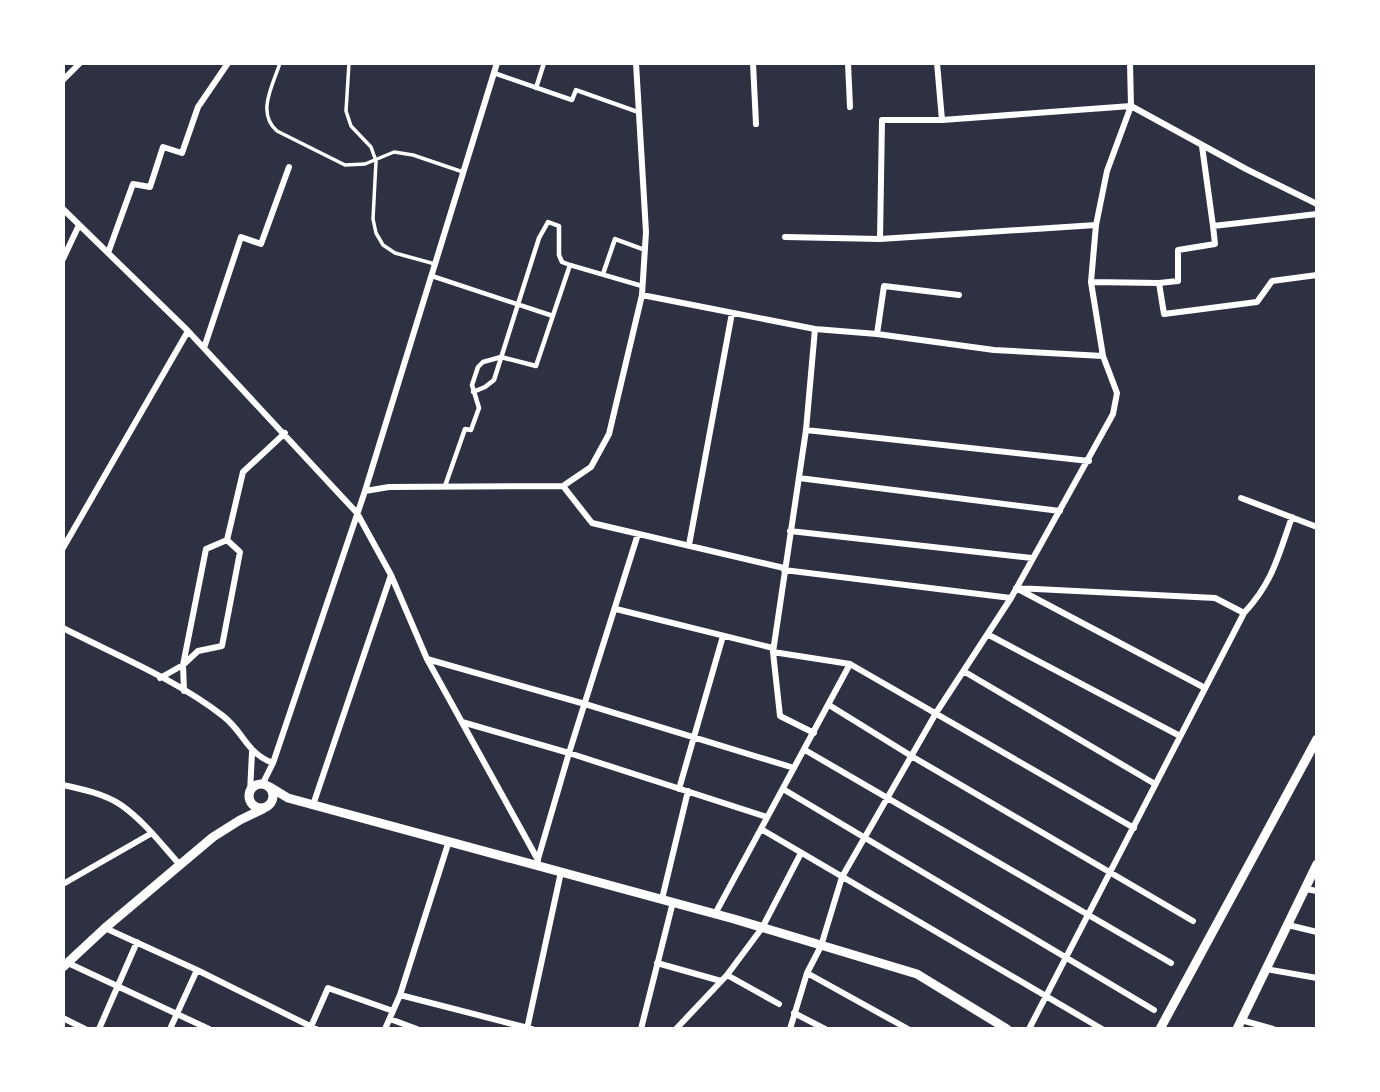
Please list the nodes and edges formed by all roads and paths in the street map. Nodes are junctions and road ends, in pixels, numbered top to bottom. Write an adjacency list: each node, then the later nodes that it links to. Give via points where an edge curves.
1 (80, 63): 13 (street)
2 (228, 63): 33 (street, via 198,107 182,153 163,147 150,187 134,184)
3 (280, 63): 21 (lane, via 267,106 270,124 345,165)
4 (349, 63): 21 (lane, via 346,111)
5 (497, 63): 12 (street)
6 (544, 63): 14 (street)
7 (636, 63): 17 (street)
8 (753, 63): 19 (street)
9 (848, 63): 16 (street)
10 (937, 63): 18 (street)
11 (1130, 63): 15 (street)
12 (494, 73): 14 (street); 23 (street)
13 (63, 80)
14 (536, 88): 17 (street, via 572,100 576,90)
15 (1131, 106): 18 (street); 20 (street); 28 (street, via 1107,171)
16 (850, 107)
17 (639, 112): 32 (street)
18 (942, 120): 31 (street, via 882,120)
19 (755, 124)
20 (1202, 146): 24 (street); 29 (street)
21 (376, 161): 23 (lane, via 394,152); 35 (lane, via 376,233 395,253)
22 (289, 167): 51 (street, via 261,244 241,237)
23 (463, 172): 35 (street)
24 (1317, 204)
25 (63, 209): 27 (street)
26 (1317, 214): 29 (street)
27 (79, 225): 33 (street); 34 (street)
28 (1096, 225): 31 (street); 40 (street)
29 (1213, 226): 41 (street, via 1215,244 1178,250 1178,281)
30 (785, 237): 31 (street)
31 (880, 239)
32 (645, 250): 37 (street, via 615,239); 42 (street)
33 (108, 253): 49 (street)
34 (63, 259)
35 (435, 264): 39 (street)
36 (570, 265): 37 (street); 45 (street, via 559,255 559,226 548,222); 47 (street)
37 (603, 274): 42 (street)
38 (1317, 275): 41 (street, via 1272,281 1257,302 1164,314)
39 (432, 276): 45 (street); 61 (street)
40 (1091, 282): 41 (street); 52 (street)
41 (1160, 283)
42 (642, 286): 43 (street)
43 (642, 295): 46 (street); 60 (street, via 609,435 591,467)
44 (959, 295): 50 (street, via 884,286)
45 (518, 305): 47 (street); 53 (street)
46 (732, 313): 48 (street); 70 (street)
47 (553, 316): 53 (street, via 536,366)
48 (815, 329): 50 (street); 55 (street)
49 (188, 331): 51 (street); 71 (street)
50 (877, 334): 52 (street, via 994,351)
51 (204, 348): 56 (street)
52 (1102, 356): 57 (street, via 1116,393 1113,414)
53 (501, 357): 54 (street, via 494,380); 54 (street, via 478,367)
54 (473, 392): 59 (street, via 479,408 471,430 465,429)
55 (806, 430): 57 (street); 58 (street)
56 (285, 433): 64 (street); 69 (street, via 243,472)
57 (1089, 461): 63 (street)
58 (799, 478): 63 (street); 67 (street)
59 (445, 486): 60 (street); 61 (street)
60 (564, 486): 68 (street, via 592,523)
61 (365, 491): 64 (street)
62 (1241, 498): 65 (street)
63 (1060, 511): 72 (street)
64 (357, 513): 74 (street); 102 (street)
65 (1292, 517): 66 (street); 78 (street, via 1270,580)
66 (1317, 527)
67 (790, 531): 72 (street); 73 (street)
68 (638, 534): 70 (street); 77 (street)
69 (228, 540): 85 (street, via 206,549); 85 (street, via 240,552 222,646 198,651)
70 (689, 545): 73 (street)
71 (63, 548)
72 (1032, 558): 75 (street)
73 (784, 569): 76 (street); 82 (street)
74 (391, 575): 83 (street); 112 (street)
75 (1016, 588): 76 (street); 78 (street, via 1215,598); 88 (street)
76 (1012, 598): 80 (street)
77 (616, 609): 81 (street); 90 (street)
78 (1244, 613): 88 (street)
79 (63, 628): 87 (street)
80 (989, 635): 86 (street); 96 (street)
81 (723, 636): 82 (street); 95 (street)
82 (773, 650): 84 (street); 94 (street, via 780,716)
83 (427, 659): 90 (street); 93 (street)
84 (850, 664): 91 (street); 92 (street)
85 (183, 665): 87 (street); 89 (street)
86 (965, 672): 92 (street); 104 (street)
87 (160, 678): 89 (street)
88 (1205, 688): 96 (street)
89 (184, 691): 99 (street, via 225,718)
90 (585, 704): 95 (street); 100 (street)
91 (829, 705): 94 (street); 101 (street)
92 (936, 713): 101 (street); 116 (street)
93 (462, 722): 100 (street); 122 (street)
94 (814, 733): 98 (street)
95 (693, 736): 103 (street); 107 (street)
96 (1180, 736): 104 (street)
97 (1317, 738): 179 (main road)
98 (805, 750): 103 (street); 111 (street)
99 (252, 752): 102 (street); 106 (street, via 253,771); 110 (street)
100 (569, 753): 107 (street); 122 (street)
101 (913, 757): 111 (street); 126 (street)
102 (273, 763): 106 (street)
103 (794, 768): 108 (street)
104 (1155, 784): 116 (street)
105 (63, 785): 118 (street, via 120,804)
106 (264, 785): 110 (main road); 112 (main road, via 288,799); 113 (main road, via 273,798)
107 (679, 789): 109 (street)
108 (783, 789): 114 (street); 119 (street)
109 (688, 791): 114 (street); 131 (street)
110 (249, 797): 113 (main road, via 255,807); 115 (main road)
111 (888, 797): 119 (street); 134 (street)
112 (313, 805): 120 (main road)
113 (263, 809): 115 (main road)
114 (767, 817): 117 (street)
115 (240, 820): 124 (main road)
116 (1133, 828): 126 (street)
117 (761, 829): 121 (street); 133 (street)
118 (152, 833): 124 (street); 128 (street)
119 (866, 838): 127 (street); 142 (street)
120 (448, 844): 122 (main road); 153 (street)
121 (801, 853): 127 (street); 138 (street)
122 (537, 863): 125 (main road)
123 (1317, 864): 129 (main road)
124 (180, 865): 137 (main road)
125 (561, 872): 131 (main road); 170 (street)
126 (1111, 872): 134 (street); 135 (street)
127 (842, 877): 141 (street); 154 (street)
128 (63, 884)
129 (1306, 889): 130 (street); 136 (main road)
130 (1317, 891)
131 (662, 899): 132 (main road)
132 (673, 902): 133 (main road); 143 (street)
133 (715, 914): 138 (main road)
134 (1088, 915): 142 (street); 144 (street)
135 (1193, 921)
136 (1288, 925): 139 (street); 146 (main road)
137 (105, 928): 140 (street); 145 (main road)
138 (762, 928): 141 (main road); 149 (street)
139 (1317, 932)
140 (136, 942): 147 (street); 152 (street)
141 (821, 946): 148 (street); 176 (main road, via 917,974)
142 (1066, 956): 154 (street); 156 (street)
143 (657, 963): 151 (street); 171 (street)
144 (1171, 963)
145 (65, 965): 152 (street)
146 (1266, 969): 150 (street); 162 (main road)
147 (197, 970): 159 (street); 163 (street)
148 (807, 973): 158 (street); 175 (street)
149 (727, 975): 151 (street); 155 (street)
150 (1317, 978)
151 (721, 981): 172 (street)
152 (118, 986): 159 (street); 165 (street)
153 (400, 995): 157 (street); 170 (street)
154 (1046, 995): 177 (street); 178 (street)
155 (779, 1004)
156 (1154, 1010)
157 (393, 1011): 161 (street); 163 (street, via 328,988)
158 (794, 1013): 173 (street); 174 (street)
159 (176, 1014): 166 (street); 167 (street)
160 (63, 1018): 164 (street)
161 (390, 1019): 168 (street); 169 (street)
162 (1239, 1025): 180 (street)
163 (312, 1028)
164 (85, 1029)
165 (99, 1029)
166 (170, 1029)
167 (209, 1029)
168 (385, 1029)
169 (417, 1029)
170 (528, 1029)
171 (641, 1029)
172 (676, 1029)
173 (790, 1029)
174 (825, 1029)
175 (908, 1029)
176 (1007, 1029)
177 (1028, 1029)
178 (1102, 1029)
179 (1160, 1029)
180 (1273, 1029)

